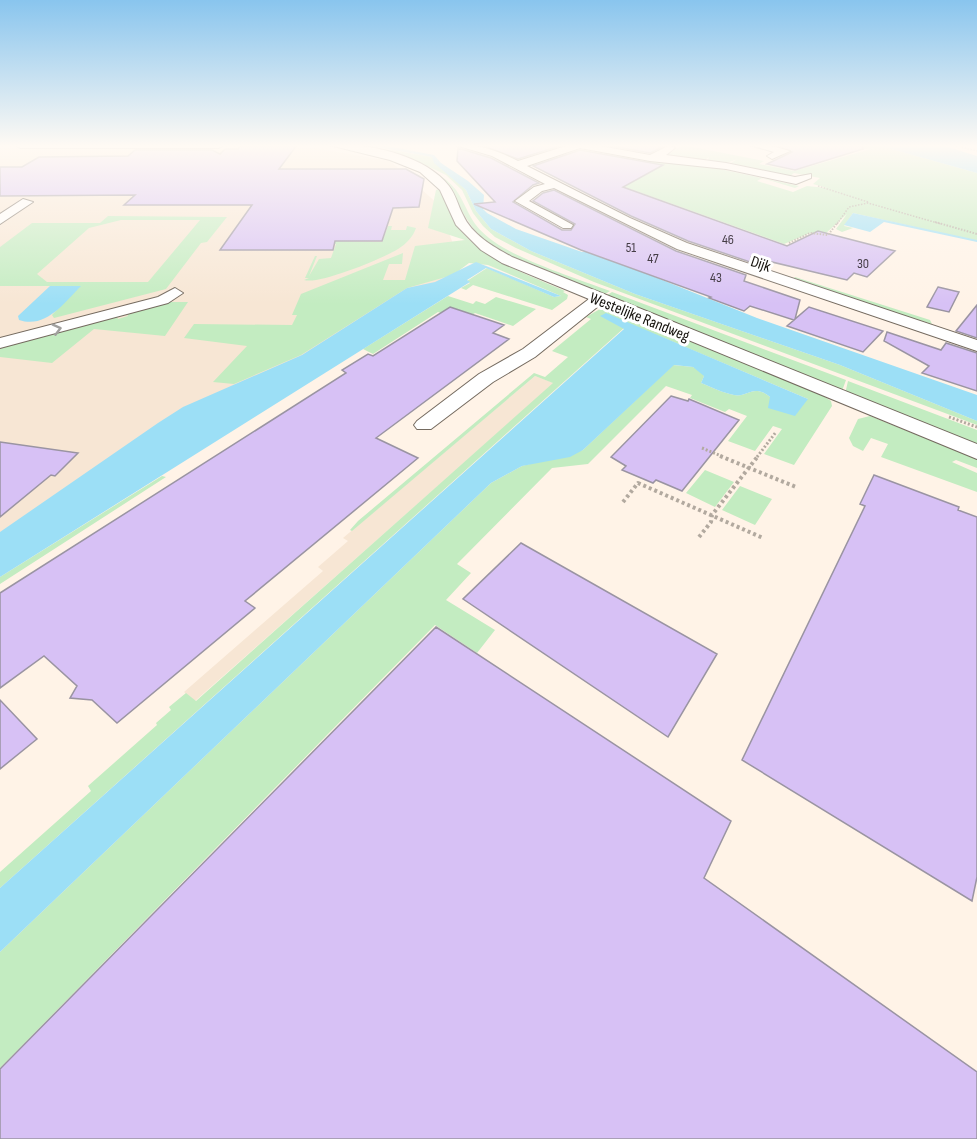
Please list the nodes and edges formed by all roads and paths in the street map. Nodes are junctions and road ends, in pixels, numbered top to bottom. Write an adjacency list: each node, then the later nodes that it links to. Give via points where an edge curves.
1 (449, 198): 12 (street, Westelijke Randweg, via 466,229 490,249)
2 (525, 198): 8 (street, via 521,201)
3 (585, 198): 13 (street, Dijk, via 682,246)
4 (858, 198): 6 (path)
5 (27, 202): 7 (street)
6 (868, 202): 9 (path); 10 (path, via 849,207 828,235 810,233)
7 (0, 220)
8 (567, 225)
9 (977, 234)
10 (789, 243)
11 (175, 293): 15 (street, one-way to 11, via 163,300)
12 (598, 299): 18 (street, via 529,353 486,378); 22 (street, Westelijke Randweg)
13 (946, 329): 14 (street, Dijk); 16 (street, Dijk)
14 (977, 334)
15 (0, 343)
16 (977, 346)
17 (944, 415): 19 (path)
18 (424, 425)
19 (977, 427)
20 (776, 432): 23 (path)
21 (702, 448): 23 (path)
22 (977, 452)
23 (747, 467): 24 (path); 26 (path)
24 (796, 487)
25 (623, 502): 26 (path, via 638,483)
26 (712, 515): 27 (path); 28 (path)
27 (699, 537)
28 (763, 538)

